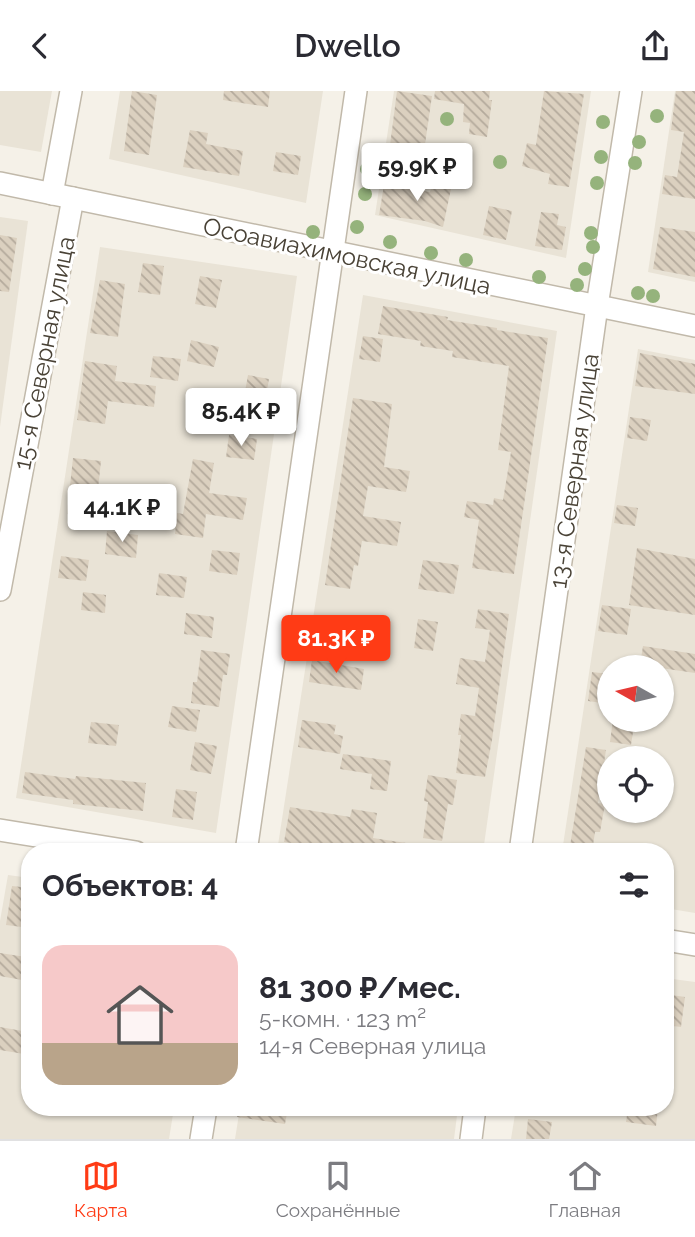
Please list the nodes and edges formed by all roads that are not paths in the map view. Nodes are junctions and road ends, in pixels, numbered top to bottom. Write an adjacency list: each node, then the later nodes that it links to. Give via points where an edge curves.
1 (71, 91): 5 (street, 15-я Северная улица)
2 (356, 91): 6 (street)
3 (631, 91): 7 (street, 13-я Северная улица)
4 (0, 183): 5 (street, Осоавиахимовская улица)
5 (62, 196): 6 (street, Осоавиахимовская улица); 9 (street, 15-я Северная улица)
6 (332, 253): 7 (street, Осоавиахимовская улица); 12 (street)
7 (597, 306): 8 (street, Осоавиахимовская улица); 13 (street, 13-я Северная улица)
8 (695, 326)
9 (0, 590)
10 (0, 830): 11 (street)
11 (80, 843)
12 (247, 843)
13 (521, 843)
14 (674, 942): 15 (street)
15 (695, 945)
16 (205, 1116): 18 (street)
17 (474, 1116): 19 (street)
18 (201, 1139)
19 (471, 1139)

